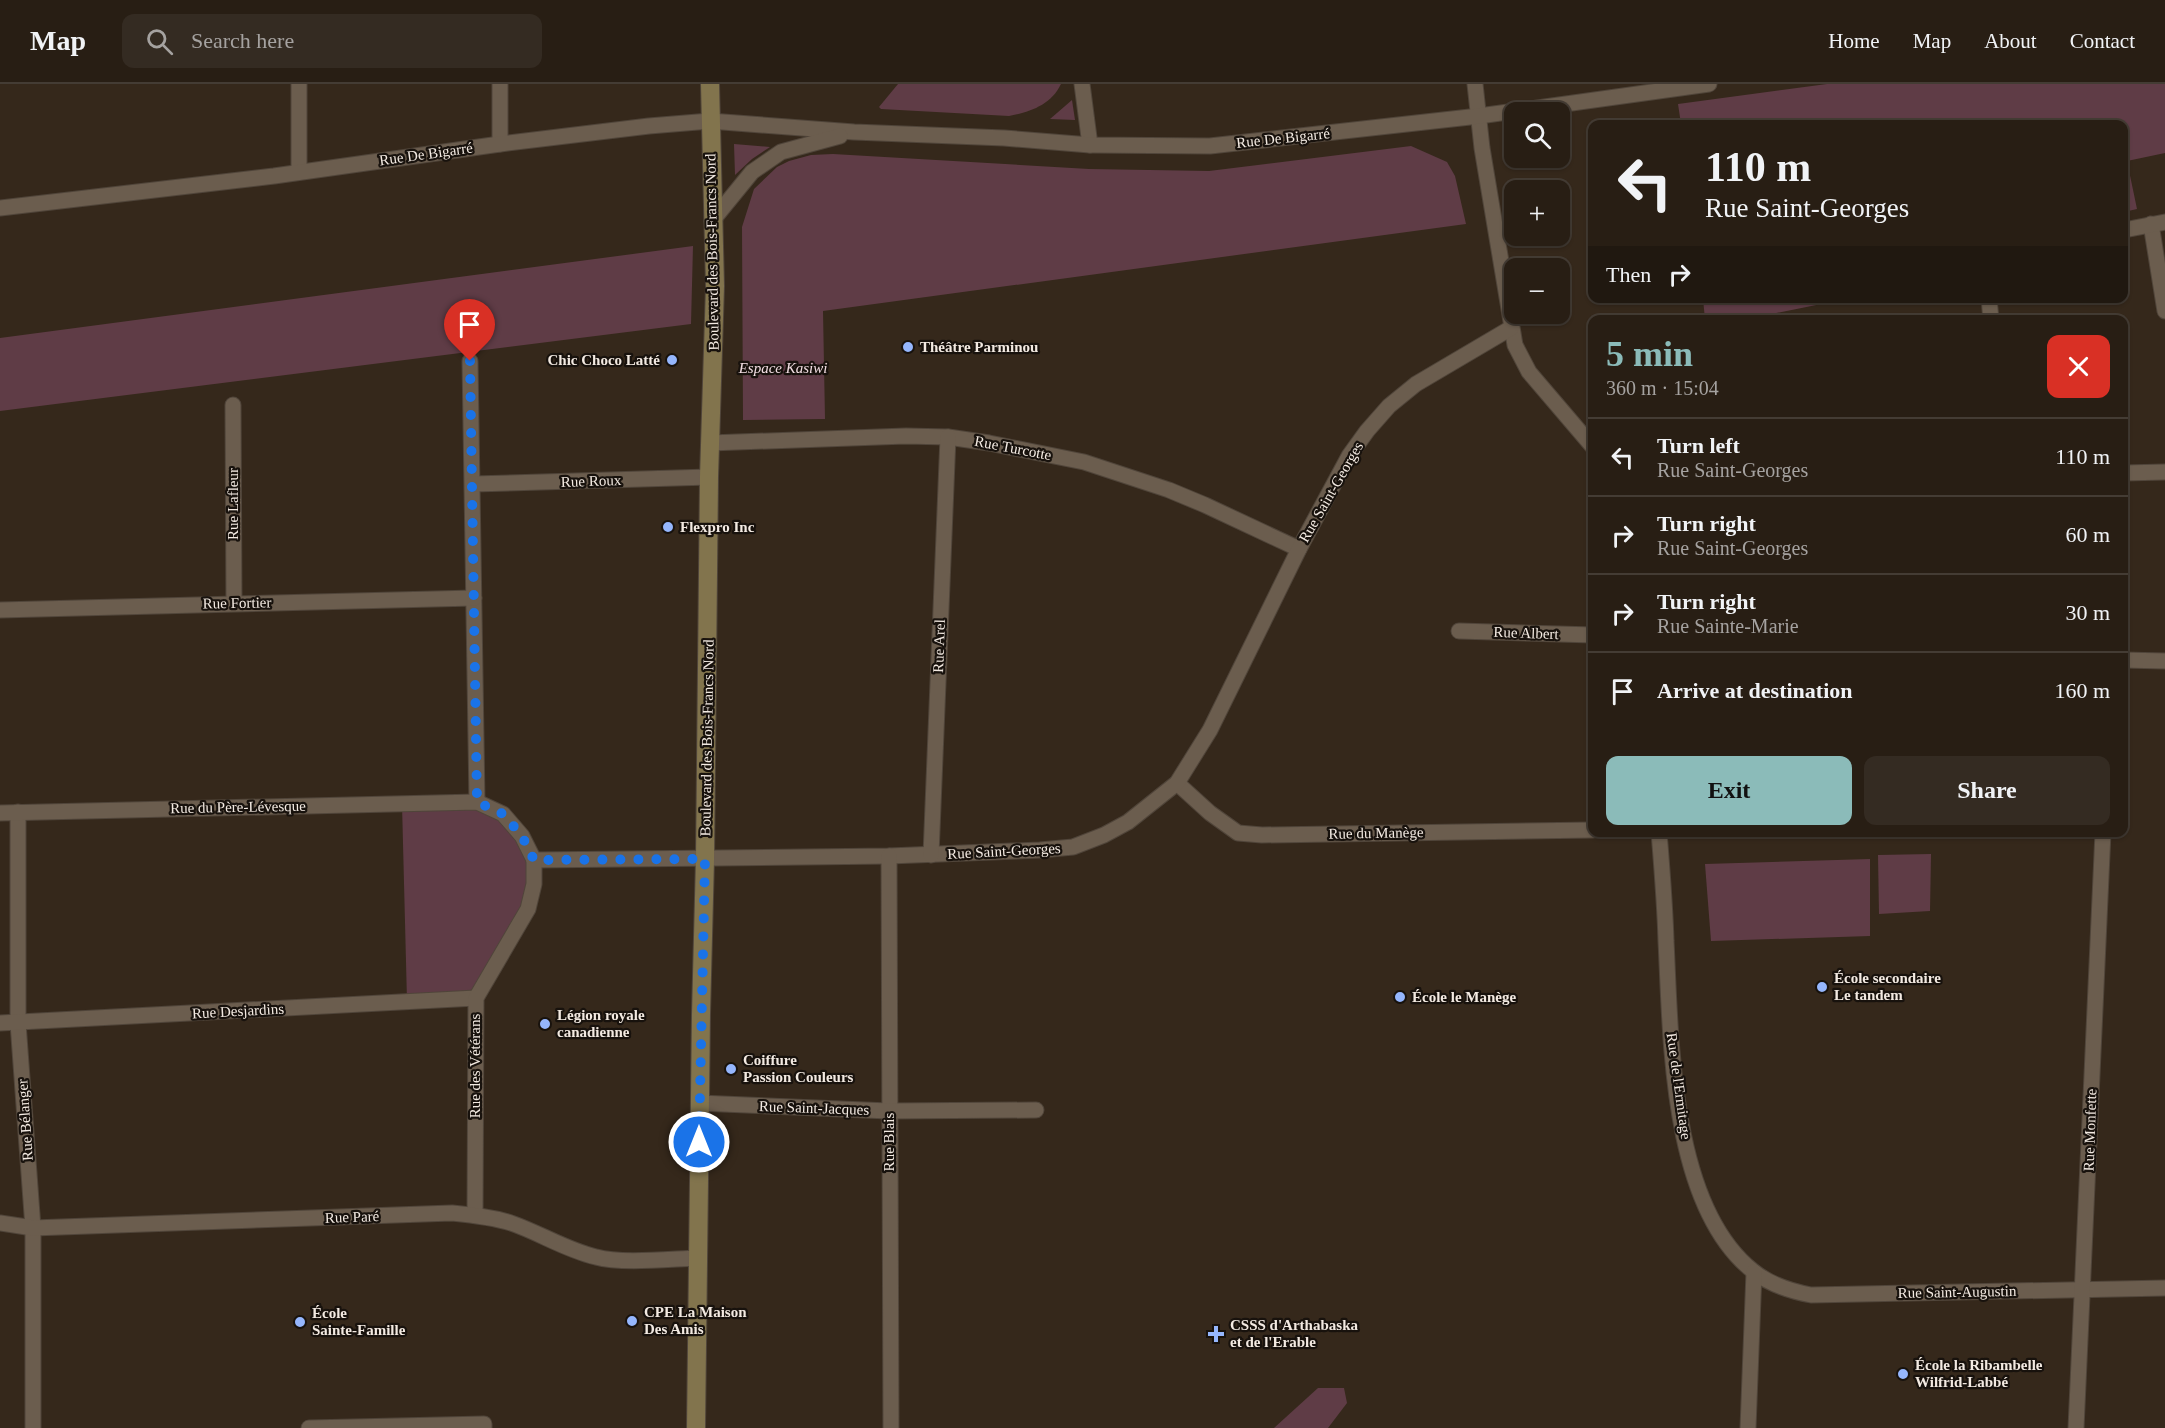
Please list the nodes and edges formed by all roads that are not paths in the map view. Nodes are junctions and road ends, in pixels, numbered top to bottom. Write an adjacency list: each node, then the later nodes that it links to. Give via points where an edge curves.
1 (299, 84): 12 (street)
2 (500, 84): 10 (street)
3 (710, 84): 8 (street, Boulevard des Bois-Francs Nord)
4 (1082, 84): 11 (street)
5 (1475, 84): 7 (street)
6 (1709, 84): 7 (street, Rue De Bigarré)
7 (1479, 116): 11 (street, Rue De Bigarré, via 1210,146); 18 (street)
8 (710, 121): 9 (street, Rue De Bigarré); 10 (street, Rue De Bigarré); 14 (street, Boulevard des Bois-Francs Nord)
9 (854, 132): 11 (street, Rue De Bigarré); 14 (street, Rue De Bigarré, via 781,152 753,172)
10 (500, 144): 12 (street, Rue De Bigarré)
11 (1090, 145)
12 (299, 172): 13 (street, Rue De Bigarré)
13 (0, 208)
14 (712, 221): 23 (street, Boulevard des Bois-Francs Nord, via 715,286)
15 (2158, 223): 16 (street); 17 (street)
16 (2128, 229)
17 (2165, 311)
18 (1511, 328): 22 (street, via 1522,363); 28 (street, Rue Saint-Georges, via 1436,371 1389,406 1349,456)
19 (470, 361): 27 (street)
20 (233, 405): 30 (street, Rue Lafleur)
21 (948, 437): 23 (street, Rue Turcotte); 28 (street, Rue Turcotte, via 1084,462 1196,501); 43 (street, Rue Arel)
22 (1588, 441)
23 (710, 443): 26 (street, Boulevard des Bois-Francs Nord)
24 (2165, 472): 25 (street)
25 (2128, 473)
26 (709, 477): 27 (street, Rue Roux); 45 (street, Boulevard des Bois-Francs Nord)
27 (473, 484): 29 (street)
28 (1299, 549): 36 (street, Rue Saint-Georges, via 1210,730)
29 (474, 598): 30 (street, Rue Fortier); 37 (street)
30 (234, 603): 31 (street, Rue Fortier)
31 (0, 610)
32 (1459, 631): 33 (street, Rue Albert)
33 (1588, 635)
34 (2128, 660): 35 (street)
35 (2165, 662)
36 (1177, 783): 40 (street, Rue du Manège, via 1238,833); 43 (street, Rue Saint-Georges, via 1128,822 1073,847)
37 (477, 802): 38 (street, Rue du Père-Lévesque); 46 (street, via 503,814 522,836)
38 (18, 812): 39 (street, Rue du Père-Lévesque); 49 (street, Rue Bélanger)
39 (0, 813)
40 (1588, 830)
41 (1659, 837): 57 (street, Rue de l'Ermitage, via 1673,1051 1684,1136 1710,1215 1728,1245)
42 (2103, 837): 59 (street, Rue Monfette)
43 (930, 855): 44 (street, Rue Saint-Georges)
44 (889, 856): 45 (street, Rue Saint-Georges); 52 (street, Rue Blais)
45 (705, 859): 46 (street, Rue Saint-Georges); 50 (street, Boulevard des Bois-Francs Nord)
46 (534, 860): 47 (street, Rue des Vétérans, via 528,909)
47 (476, 998): 49 (street, Rue Desjardins); 53 (street, Rue des Vétérans)
48 (0, 1023): 49 (street, Rue Desjardins)
49 (18, 1023): 55 (street, Rue Bélanger)
50 (699, 1103): 52 (street, Rue Saint-Jacques); 56 (street, Boulevard des Bois-Francs Nord)
51 (1036, 1110): 52 (street, Rue Saint-Jacques)
52 (889, 1111): 64 (street, Rue Blais)
53 (475, 1215): 55 (street, Rue Paré); 56 (street, Rue Paré, via 510,1223 598,1258)
54 (0, 1223): 55 (street, Rue Paré)
55 (33, 1228): 60 (street, Rue Bélanger)
56 (697, 1258): 63 (street, Boulevard des Bois-Francs Nord)
57 (1754, 1272): 59 (street, Rue Saint-Augustin, via 1783,1289 1811,1295); 65 (street)
58 (2165, 1288): 59 (street, Rue Saint-Augustin)
59 (2083, 1290): 66 (street, Rue Monfette)
60 (33, 1428)
61 (309, 1428): 62 (street, via 484,1424)
62 (484, 1428)
63 (696, 1428)
64 (891, 1428)
65 (1748, 1428)
66 (2076, 1428)

